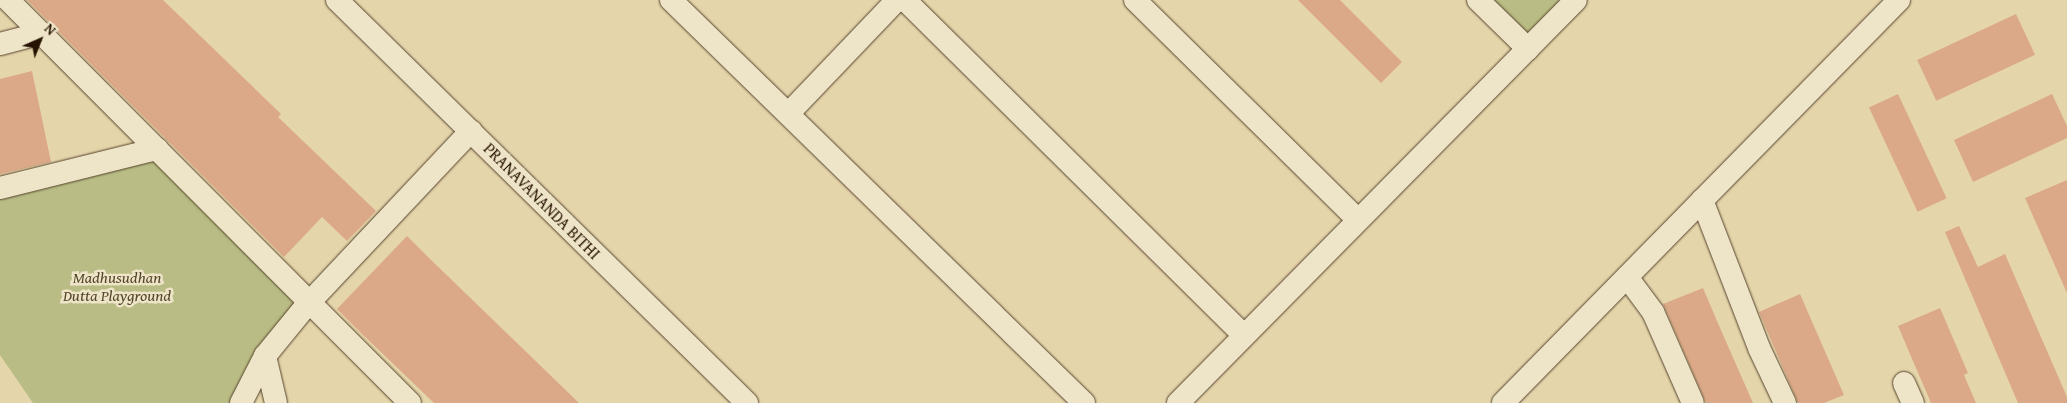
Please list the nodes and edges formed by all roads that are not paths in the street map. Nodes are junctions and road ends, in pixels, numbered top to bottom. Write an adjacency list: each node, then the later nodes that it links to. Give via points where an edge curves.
1 (8, 0): 10 (street)
2 (337, 0): 14 (street, PRANAVANANDA BITHI)
3 (671, 0): 13 (street)
4 (897, 0): 13 (street)
5 (905, 0): 21 (street)
6 (1135, 0): 18 (street)
7 (1478, 0): 12 (street)
8 (1576, 0): 12 (street)
9 (1899, 0): 17 (street)
10 (42, 33): 11 (street); 15 (street)
11 (0, 44)
12 (1528, 49): 18 (street)
13 (788, 114): 27 (street)
14 (471, 131): 20 (street); 26 (street, PRANAVANANDA BITHI)
15 (157, 149): 16 (street); 20 (street)
16 (0, 188)
17 (1702, 200): 19 (street); 31 (street, via 1759,348)
18 (1358, 220): 21 (street)
19 (1627, 277): 29 (street); 30 (street, via 1653,312)
20 (309, 302): 22 (street); 25 (street)
21 (1244, 336): 28 (street)
22 (264, 356): 23 (street); 24 (street)
23 (241, 403)
24 (276, 403)
25 (410, 403)
26 (747, 403)
27 (1084, 403)
28 (1178, 403)
29 (1503, 403)
30 (1692, 403)
31 (1785, 403)

